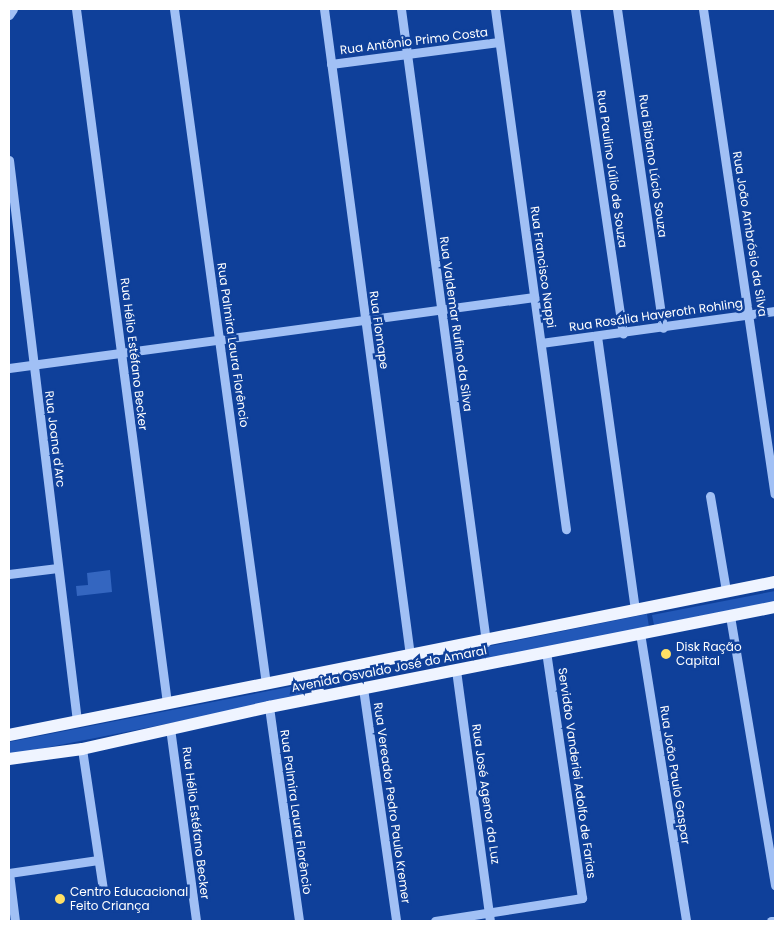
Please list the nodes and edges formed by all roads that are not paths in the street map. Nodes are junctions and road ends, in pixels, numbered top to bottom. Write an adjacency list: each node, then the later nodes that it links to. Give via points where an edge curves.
1 (13, 9): 10 (street)
2 (76, 9): 25 (street, Rua Hélio Estéfano Becker)
3 (174, 9): 23 (street, Rua Palmira Laura Florêncio)
4 (324, 9): 13 (street, Rua Flomape)
5 (401, 9): 12 (street, Rua Valdemar Rufino da Silva)
6 (495, 9): 11 (street, Rua Francisco Nappi)
7 (575, 9): 21 (street, Rua Paulino Júlio de Souza)
8 (618, 9): 20 (street, Rua Bibiano Lúcio Souza)
9 (703, 9): 18 (street, Rua João Ambrósio da Silva)
10 (9, 15)
11 (499, 42): 12 (street, Rua Antônio Primo Costa); 15 (street, Rua Francisco Nappi)
12 (407, 54): 13 (street, Rua Antônio Primo Costa); 16 (street, Rua Valdemar Rufino da Silva)
13 (331, 64): 19 (street, Rua Flomape)
14 (9, 160): 26 (street, Rua Joana d'Arc)
15 (534, 297): 16 (street); 24 (street, Rua Francisco Nappi)
16 (441, 310): 19 (street); 39 (street, Rua Valdemar Rufino da Silva)
17 (775, 311): 18 (street, Rua Rosália Haveroth Rohling)
18 (750, 315): 20 (street, Rua Rosália Haveroth Rohling); 28 (street, Rua João Ambrósio da Silva)
19 (365, 320): 23 (street); 41 (street, Rua Flomape)
20 (663, 328): 21 (street, Rua Rosália Haveroth Rohling)
21 (623, 333): 22 (street, Rua Rosália Haveroth Rohling)
22 (597, 336): 24 (street, Rua Rosália Haveroth Rohling); 36 (street)
23 (219, 340): 25 (street); 44 (street, Rua Palmira Laura Florêncio)
24 (541, 343): 30 (street, Rua Francisco Nappi)
25 (121, 353): 26 (street); 47 (street, Rua Hélio Estéfano Becker)
26 (34, 365): 27 (street); 31 (street, Rua Joana d'Arc)
27 (9, 368)
28 (775, 494)
29 (710, 496): 34 (street)
30 (566, 529)
31 (58, 568): 32 (street); 49 (street, Rua Joana d'Arc)
32 (9, 574)
33 (775, 582): 34 (main road, Avenida Osvaldo José do Amaral)
34 (726, 591): 36 (main road, Avenida Osvaldo José do Amaral)
35 (775, 607): 37 (main road, Avenida Osvaldo José do Amaral)
36 (635, 610): 39 (main road, Avenida Osvaldo José do Amaral)
37 (730, 616): 38 (main road, Avenida Osvaldo José do Amaral); 56 (street)
38 (640, 633): 40 (main road, Avenida Osvaldo José do Amaral); 65 (street, Rua João Paulo Gaspar)
39 (486, 642): 41 (main road, Avenida Osvaldo José do Amaral)
40 (546, 652): 42 (main road, Avenida Osvaldo José do Amaral); 58 (street, Servidão Vanderiei Adolfo de Farias, via 582,898)
41 (410, 655): 43 (main road, Avenida Osvaldo José do Amaral)
42 (456, 670): 45 (main road, Avenida Osvaldo José do Amaral); 58 (street, Rua José Agenor da Luz)
43 (321, 673): 44 (main road, Avenida Osvaldo José do Amaral); 46 (main road, via 315,684)
44 (266, 684): 47 (main road, Avenida Osvaldo José do Amaral)
45 (363, 688): 46 (main road, Avenida Osvaldo José do Amaral); 63 (street, Rua Vereador Pedro Paulo Kremer)
46 (320, 696): 48 (main road, Avenida Osvaldo José do Amaral)
47 (167, 703): 49 (main road, Avenida Osvaldo José do Amaral)
48 (269, 706): 50 (main road, Avenida Osvaldo José do Amaral); 62 (street, Rua Palmira Laura Florêncio)
49 (77, 721): 51 (main road, Avenida Osvaldo José do Amaral)
50 (170, 728): 52 (main road, Avenida Osvaldo José do Amaral); 61 (street, Rua Hélio Estéfano Becker)
51 (9, 735)
52 (82, 748): 53 (main road, Avenida Osvaldo José do Amaral); 54 (street)
53 (9, 759)
54 (98, 860): 55 (street); 57 (street)
55 (9, 873): 60 (street)
56 (775, 885)
57 (103, 888)
58 (490, 917): 64 (street)
59 (775, 920): 66 (street)
60 (15, 921)
61 (196, 921)
62 (299, 921)
63 (396, 921)
64 (435, 921)
65 (686, 921)
66 (771, 921)

